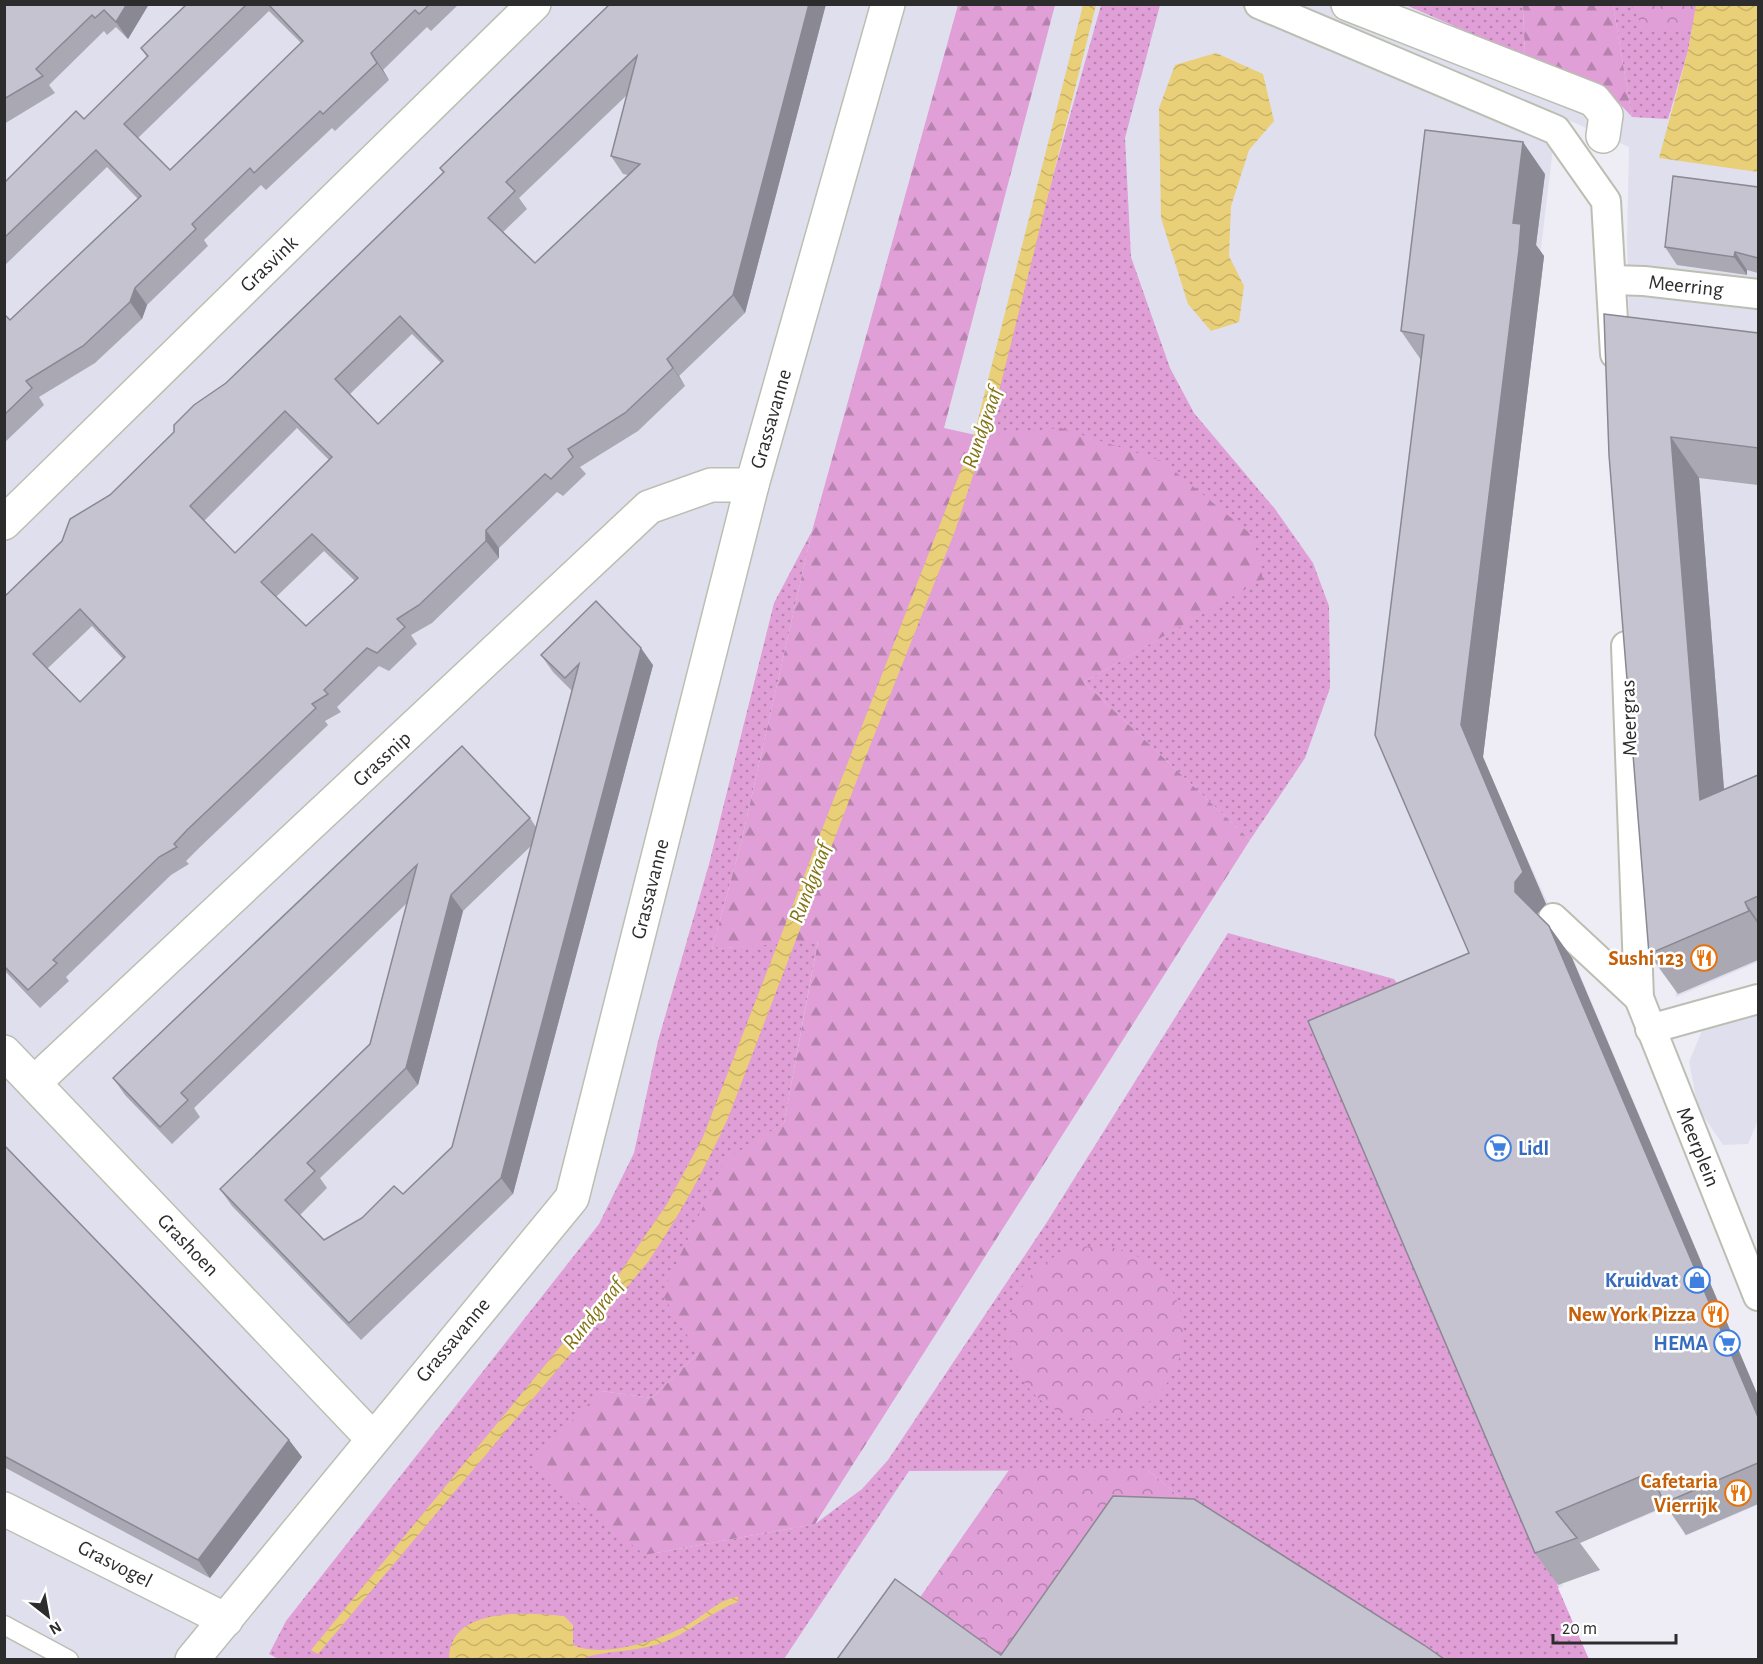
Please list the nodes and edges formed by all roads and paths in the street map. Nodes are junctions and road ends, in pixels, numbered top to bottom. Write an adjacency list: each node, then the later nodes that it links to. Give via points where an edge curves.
1 (534, 4): 10 (street, Grasvink)
2 (888, 4): 9 (street, Grassavanne)
3 (1260, 4): 6 (street, via 1556,130 1606,201)
4 (1348, 4): 5 (street, via 1594,100 1606,115)
5 (1603, 136)
6 (1613, 280): 7 (street, Meerring); 8 (street)
7 (1758, 294)
8 (1616, 376)
9 (752, 485): 17 (street, Grassnip, via 711,485 649,507); 19 (street, Grassavanne, via 572,1198)
10 (4, 523)
11 (1625, 615): 13 (street, Meergras)
12 (1553, 918): 13 (street)
13 (1639, 998): 15 (street, Meerplein)
14 (1758, 999): 15 (street)
15 (1650, 1029): 18 (street, Meerplein)
16 (4, 1053): 17 (street, Grashoen)
17 (34, 1083): 19 (street, Grashoen)
18 (1758, 1296)
19 (372, 1438): 21 (street, Grassavanne)
20 (4, 1509): 21 (street, Grasvogel)
21 (226, 1620): 24 (street, Grassavanne)
22 (4, 1625): 23 (lane)
23 (69, 1659)
24 (192, 1659)

